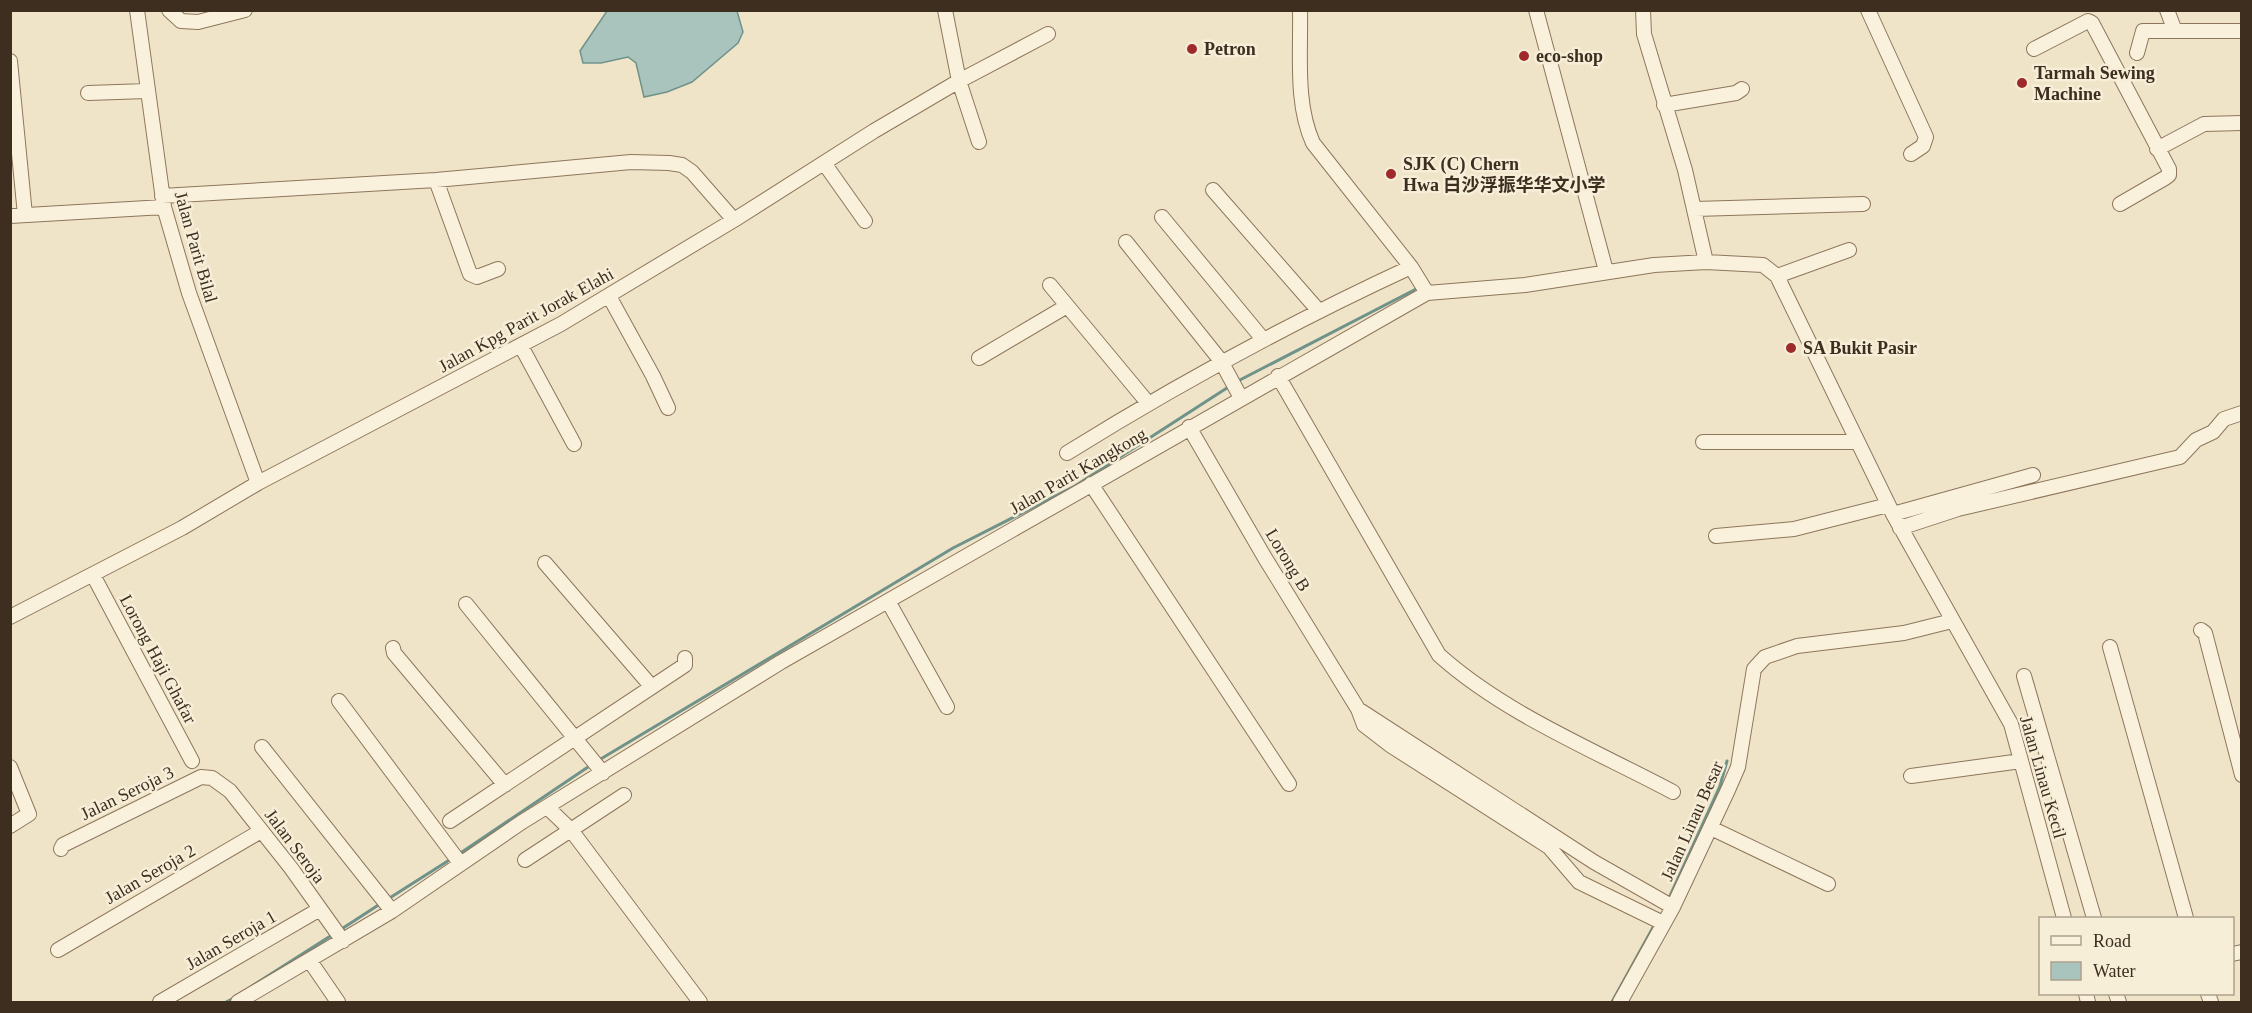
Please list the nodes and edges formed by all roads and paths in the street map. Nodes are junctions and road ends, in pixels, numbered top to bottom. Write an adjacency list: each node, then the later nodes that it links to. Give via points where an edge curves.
1 (137, 10): 20 (street, Jalan Parit Bilal)
2 (169, 10): 3 (street, via 181,21)
3 (245, 10)
4 (945, 10): 18 (street)
5 (1300, 10): 42 (street, via 1301,96 1313,143)
6 (1536, 10): 44 (street)
7 (1643, 10): 22 (street, via 1644,34)
8 (1868, 10): 26 (street, via 1926,137 1923,146)
9 (2167, 10): 11 (street)
10 (2091, 16): 14 (street); 25 (street)
11 (2175, 31): 12 (street); 15 (street, via 2142,32)
12 (2241, 31)
13 (1048, 34): 18 (street, Jalan Kpg Parit Jorak Elahi)
14 (2034, 48)
15 (2137, 53)
16 (10, 61): 17 (street)
17 (11, 79): 34 (street)
18 (959, 81): 24 (street); 27 (street, Jalan Kpg Parit Jorak Elahi)
19 (1742, 89): 22 (street)
20 (147, 91): 21 (street); 30 (street, Jalan Parit Bilal)
21 (88, 93)
22 (1664, 105): 33 (street)
23 (2241, 123): 25 (street, via 2204,124)
24 (980, 142)
25 (2157, 149): 32 (street, via 2169,175)
26 (1911, 154)
27 (824, 163): 37 (street, Jalan Kpg Parit Jorak Elahi); 38 (street)
28 (436, 180): 30 (street); 37 (street, via 631,162 669,163 692,172); 43 (street, via 470,274 477,277)
29 (1213, 190): 50 (street)
30 (163, 202): 34 (street); 66 (street, Jalan Parit Bilal, via 189,293)
31 (1863, 204): 33 (street)
32 (2120, 204)
33 (1695, 209): 41 (street)
34 (26, 215): 35 (street)
35 (10, 216)
36 (1162, 217): 51 (street)
37 (734, 220): 48 (street, Jalan Kpg Parit Jorak Elahi)
38 (865, 221)
39 (1126, 242): 54 (street)
40 (1849, 250): 45 (street)
41 (1706, 262): 44 (street); 45 (street, via 1763,265)
42 (1411, 267): 47 (street); 50 (street)
43 (498, 269)
44 (1606, 271): 47 (street, via 1525,285)
45 (1777, 276): 62 (street, Jalan Linau Kecil)
46 (1050, 285): 49 (street)
47 (1427, 293): 55 (street, Jalan Parit Kangkong)
48 (612, 301): 52 (street, Jalan Kpg Parit Jorak Elahi); 58 (street)
49 (1067, 306): 53 (street); 57 (street)
50 (1318, 310): 51 (street)
51 (1262, 338): 54 (street)
52 (523, 350): 63 (street); 66 (street, Jalan Kpg Parit Jorak Elahi)
53 (979, 358)
54 (1221, 361): 56 (street); 57 (street)
55 (1278, 376): 56 (street, Jalan Parit Kangkong); 97 (street, via 1439,655 1524,713)
56 (1238, 394): 60 (street, Jalan Parit Kangkong)
57 (1148, 403): 64 (street)
58 (668, 408)
59 (2241, 413): 69 (street, via 2224,419 2180,457 1958,509)
60 (1190, 427): 67 (street, Jalan Parit Kangkong); 86 (street, Lorong B, via 1358,709)
61 (1703, 442): 62 (street)
62 (1856, 442): 68 (street, Jalan Linau Kecil)
63 (574, 444)
64 (1067, 453)
65 (2034, 475): 68 (street)
66 (258, 483): 72 (street, Jalan Kpg Parit Jorak Elahi)
67 (1091, 484): 73 (street, Jalan Parit Kangkong); 95 (street)
68 (1891, 510): 69 (street, Jalan Linau Kecil); 70 (street, via 1794,529)
69 (1900, 528): 76 (street, Jalan Linau Kecil)
70 (1716, 536)
71 (546, 563): 82 (street)
72 (96, 580): 75 (street, Jalan Kpg Parit Jorak Elahi); 88 (street, Lorong Haji Ghafar)
73 (888, 600): 84 (street); 91 (street, Jalan Parit Kangkong)
74 (466, 604): 85 (street)
75 (10, 617)
76 (1952, 621): 89 (street, Jalan Linau Kecil, via 2011,724); 102 (street, Jalan Linau Besar, via 1904,633 1797,646 1764,657 1754,669 1738,767)
77 (2201, 630): 92 (street, via 2205,633)
78 (2110, 647): 114 (street)
79 (393, 648): 96 (street)
80 (685, 658): 82 (street, via 685,665)
81 (2024, 676): 113 (street)
82 (651, 686): 85 (street)
83 (339, 701): 106 (street)
84 (947, 707)
85 (574, 737): 91 (street); 96 (street)
86 (1393, 740): 110 (street); 115 (street, via 1549,847 1579,882)
87 (262, 747): 109 (street)
88 (192, 761)
89 (2021, 761): 93 (street); 112 (street, Jalan Linau Kecil)
90 (10, 767): 101 (street, via 29,810 26,818)
91 (601, 770): 99 (street, Jalan Parit Kangkong)
92 (2241, 775)
93 (1911, 776)
94 (212, 778): 104 (street, Jalan Seroja, via 230,791); 105 (street, Jalan Seroja 3, via 201,777 63,845)
95 (1289, 784)
96 (505, 785): 100 (street)
97 (1673, 792)
98 (624, 795): 103 (street)
99 (546, 807): 103 (street); 106 (street, Jalan Parit Kangkong)
100 (450, 821)
101 (10, 826)
102 (1711, 828): 108 (street); 110 (street, Jalan Linau Besar)
103 (571, 830): 107 (street); 122 (street)
104 (261, 831): 111 (street, Jalan Seroja); 117 (street, Jalan Seroja 2)
105 (62, 849)
106 (456, 857): 109 (street, Jalan Parit Kangkong)
107 (525, 860)
108 (1828, 884)
109 (388, 905): 116 (street, Jalan Parit Kangkong)
110 (1670, 905): 115 (street, Jalan Linau Besar)
111 (320, 909): 116 (street, Jalan Seroja); 119 (street, Jalan Seroja 1)
112 (2064, 917)
113 (2094, 917)
114 (2186, 917)
115 (1657, 920): 123 (street, Jalan Linau Besar)
116 (338, 934): 118 (street, Jalan Parit Kangkong)
117 (58, 950)
118 (310, 962): 120 (street, Jalan Parit Kangkong); 121 (street)
119 (160, 1002)
120 (238, 1002)
121 (338, 1002)
122 (700, 1002)
123 (1620, 1002)

